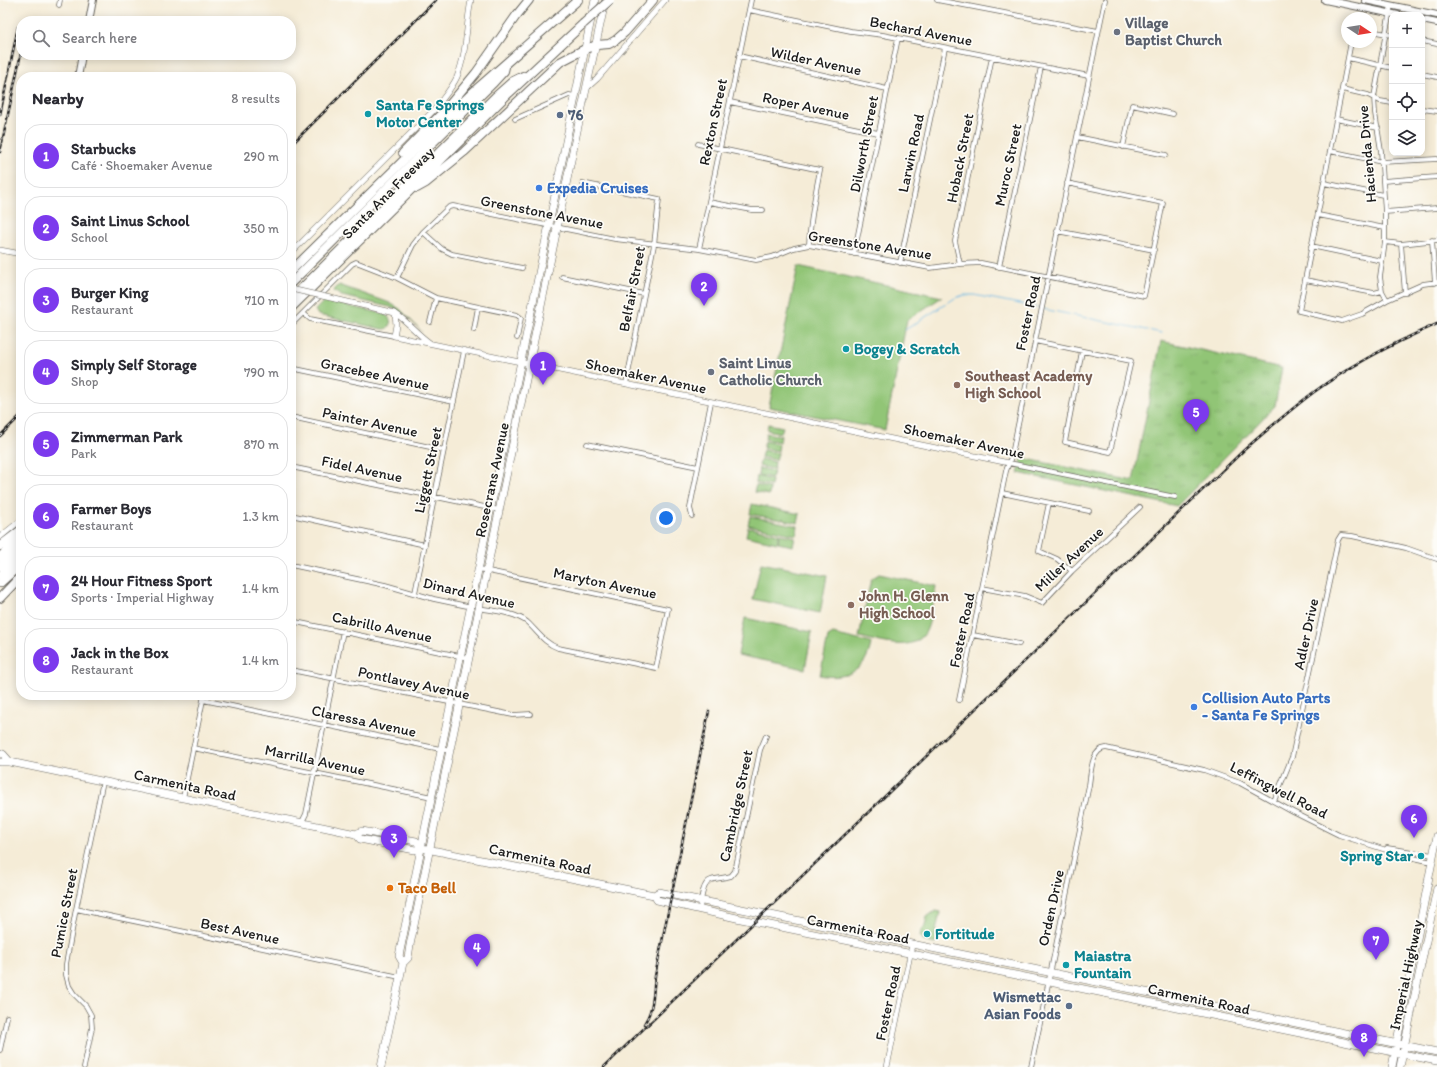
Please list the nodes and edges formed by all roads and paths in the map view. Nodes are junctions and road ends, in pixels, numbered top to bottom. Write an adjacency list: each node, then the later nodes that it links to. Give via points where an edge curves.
1 (93, 0): 21 (main road)
2 (471, 0): 101 (street, via 462,61 449,90 436,108)
3 (529, 0): 84 (highway, via 476,73 446,109 392,164)
4 (578, 0): 39 (highway, Santa Ana Freeway)
5 (595, 0): 34 (main road, Rosecrans Avenue)
6 (606, 0): 31 (main road, Rosecrans Avenue)
7 (610, 0): 44 (highway, Santa Ana Freeway, bridge)
8 (653, 0): 31 (highway, via 616,40 609,44)
9 (666, 0): 48 (street)
10 (751, 0): 17 (street, Rexton Street)
11 (937, 0): 24 (street)
12 (1105, 0): 24 (street, Foster Road)
13 (1325, 0): 15 (main road)
14 (1365, 0): 16 (main road)
15 (1354, 3): 19 (main road)
16 (1391, 5): 18 (street, Hacienda Drive); 20 (main road)
17 (749, 10): 28 (street, Bechard Avenue); 35 (street, Rexton Street)
18 (1389, 12)
19 (1389, 13): 26 (street, Hacienda Drive)
20 (1437, 15)
21 (90, 16)
22 (1425, 21): 23 (main road)
23 (1437, 23)
24 (1098, 31): 46 (street, Foster Road)
25 (1377, 32): 26 (street)
26 (1386, 34): 27 (street); 40 (street, Hacienda Drive)
27 (1389, 34)
28 (898, 38): 32 (street, Bechard Avenue); 49 (street, Dilworth Street)
29 (1425, 42): 30 (street)
30 (1437, 44)
31 (597, 45): 34 (highway); 48 (main road, Rosecrans Avenue)
32 (945, 48): 36 (street, Bechard Avenue); 108 (street, Larwin Road)
33 (1350, 48): 37 (street)
34 (585, 49): 51 (main road, Rosecrans Avenue); 81 (highway, via 560,62 464,152 426,183)
35 (739, 56): 49 (street, Wilder Avenue); 53 (street, Rexton Street)
36 (992, 57): 41 (street, Bechard Avenue); 109 (street, Hoback Street, via 955,241)
37 (1348, 58): 40 (street); 50 (street)
38 (81, 60): 43 (main road)
39 (507, 61): 84 (highway, Santa Ana Freeway); 114 (highway, via 504,71)
40 (1380, 65): 42 (street); 52 (street, Hacienda Drive)
41 (1041, 67): 46 (street, Bechard Avenue); 111 (street, Muroc Street)
42 (1389, 67)
43 (79, 72)
44 (528, 75): 81 (highway, Santa Ana Freeway); 122 (highway, via 513,81 495,97)
45 (1425, 75): 47 (street)
46 (1089, 76): 62 (street, Foster Road)
47 (1437, 77)
48 (587, 88): 65 (main road, Rosecrans Avenue)
49 (887, 89): 61 (street, Dilworth Street)
50 (1342, 89): 52 (street, via 1368,94); 59 (street)
51 (576, 96): 58 (street, via 569,95); 63 (main road, Rosecrans Avenue)
52 (1374, 98): 54 (street); 60 (street, Hacienda Drive)
53 (730, 102): 61 (street, Roper Avenue); 67 (street, Rexton Street)
54 (1389, 102)
55 (1425, 109): 56 (street)
56 (1437, 111)
57 (1174, 114): 66 (street, via 1132,105)
58 (515, 119)
59 (1336, 119): 60 (street); 68 (street)
60 (1378, 128): 71 (street, Hacienda Drive)
61 (878, 133): 106 (street, Dilworth Street)
62 (1077, 137): 66 (street); 77 (street, Foster Road)
63 (566, 144): 65 (main road); 72 (main road, Rosecrans Avenue)
64 (698, 144): 67 (street)
65 (574, 145): 73 (main road, Rosecrans Avenue)
66 (1123, 146): 69 (street)
67 (720, 148): 83 (street, Rexton Street); 99 (street, via 820,170 812,210)
68 (1330, 151): 71 (street); 78 (street)
69 (1166, 155)
70 (1437, 159): 71 (street)
71 (1382, 162): 75 (street, Hacienda Drive)
72 (562, 165): 73 (main road); 79 (main road, Rosecrans Avenue)
73 (570, 166): 80 (main road, Rosecrans Avenue)
74 (1437, 178): 75 (street)
75 (1383, 181): 82 (street, Hacienda Drive)
76 (582, 183): 98 (street, Belfair Street, via 659,199)
77 (1067, 183): 92 (street, Foster Road); 104 (street, via 1163,203)
78 (1324, 183): 82 (street); 88 (street)
79 (558, 184): 80 (main road); 89 (main road, Rosecrans Avenue)
80 (567, 185): 90 (main road, Rosecrans Avenue)
81 (409, 192): 126 (highway, Santa Ana Freeway)
82 (1383, 195): 87 (street, Hacienda Drive)
83 (709, 202): 86 (street); 102 (street, Rexton Street)
84 (360, 203): 110 (highway, Santa Ana Freeway)
85 (1437, 208): 87 (street)
86 (763, 210)
87 (1385, 212): 91 (street, Hacienda Drive)
88 (1318, 215): 91 (street); 100 (street)
89 (549, 227): 90 (street, Greenstone Avenue); 93 (street, Greenstone Avenue, via 453,206); 139 (main road, Rosecrans Avenue)
90 (558, 228): 98 (street, Greenstone Avenue); 140 (main road, Rosecrans Avenue)
91 (1385, 228): 96 (street, Hacienda Drive)
92 (1058, 231): 104 (street); 113 (street, Foster Road)
93 (423, 232): 112 (street, via 442,249 452,254); 115 (street)
94 (1432, 240): 95 (street); 97 (street); 118 (street)
95 (1437, 240)
96 (1385, 242): 97 (street); 107 (street, Hacienda Drive)
97 (1401, 244): 121 (street)
98 (654, 245): 102 (street, Greenstone Avenue); 123 (street, Belfair Street)
99 (809, 245): 102 (street, Greenstone Avenue, via 764,260); 106 (street, Greenstone Avenue)
100 (1312, 246): 107 (street); 117 (street)
101 (296, 248)
102 (699, 249)
103 (0, 250): 105 (street)
104 (1154, 250): 113 (street, Greenstone Avenue, via 1144,296)
105 (16, 253)
106 (854, 254): 108 (street, Greenstone Avenue)
107 (1382, 261): 120 (street, Hacienda Drive)
108 (900, 263): 109 (street, Greenstone Avenue, via 930,268)
109 (960, 264): 111 (street, Greenstone Avenue, via 980,263)
110 (296, 267)
111 (999, 267): 113 (street, Greenstone Avenue)
112 (522, 268)
113 (1048, 277): 135 (street, Foster Road)
114 (296, 278)
115 (396, 278): 124 (street); 128 (street, via 356,262)
116 (562, 278): 123 (street)
117 (1305, 280): 120 (street, via 1374,293); 125 (street, via 1298,311 1342,320 1362,314)
118 (1436, 282): 121 (street, via 1423,284)
119 (296, 290): 129 (street, bridge)
120 (1382, 291): 125 (street, Hacienda Drive)
121 (1406, 293): 125 (street)
122 (296, 294)
123 (644, 294): 142 (street, Belfair Street)
124 (436, 298): 127 (street); 131 (street)
125 (1387, 300)
126 (296, 303)
127 (478, 306): 132 (street); 134 (street, via 520,316)
128 (303, 313): 130 (street); 133 (street, Shoemaker Avenue, via 310,319)
129 (395, 314): 133 (street); 136 (street, via 418,335)
130 (296, 320)
131 (430, 322)
132 (474, 330)
133 (394, 336): 136 (street, Shoemaker Avenue)
134 (517, 338)
135 (1035, 341): 138 (street); 150 (street, Foster Road)
136 (433, 344): 137 (street, Shoemaker Avenue)
137 (464, 351): 139 (street, Shoemaker Avenue); 143 (street, Liggett Street)
138 (1082, 351): 138 (street, via 1064,442 1110,452 1131,361)
139 (521, 363): 140 (street, Shoemaker Avenue); 146 (main road, Rosecrans Avenue)
140 (529, 364): 142 (street, Shoemaker Avenue); 147 (main road, Rosecrans Avenue)
141 (296, 369): 143 (street, Gracebee Avenue)
142 (626, 384): 144 (street, Shoemaker Avenue)
143 (454, 402): 149 (street, Liggett Street)
144 (711, 402): 150 (street, Shoemaker Avenue); 151 (street)
145 (296, 418): 149 (street, Painter Avenue)
146 (509, 424): 147 (main road); 158 (main road, Rosecrans Avenue)
147 (517, 426): 159 (main road, Rosecrans Avenue)
148 (587, 444): 151 (street)
149 (444, 450): 154 (street, Liggett Street)
150 (1009, 463): 153 (street, Foster Road); 155 (street, Shoemaker Avenue)
151 (698, 467): 162 (street, via 690,508)
152 (296, 468): 154 (street, Fidel Avenue)
153 (1002, 493): 156 (street); 182 (street, Foster Road)
154 (435, 496): 158 (street, Fidel Avenue); 167 (street, Liggett Street)
155 (1175, 497)
156 (1049, 502): 160 (street); 178 (street, via 1039,551 1057,559)
157 (1140, 507): 178 (street, Miller Avenue)
158 (491, 509): 159 (street, Fidel Avenue); 176 (main road, Rosecrans Avenue)
159 (499, 510): 177 (main road, Rosecrans Avenue)
160 (1089, 511)
161 (296, 515): 167 (street)
162 (692, 516)
163 (16, 524): 165 (street)
164 (16, 534): 168 (highway)
165 (0, 538)
166 (16, 543): 170 (highway)
167 (425, 545): 183 (street, Liggett Street)
168 (0, 546)
169 (16, 552): 173 (highway)
170 (0, 557)
171 (1437, 559): 214 (street, Adler Drive, via 1406,548 1341,535 1297,739 1289,768)
172 (16, 561): 179 (highway)
173 (0, 566)
174 (296, 566): 183 (street, Dinard Avenue)
175 (16, 569): 181 (highway)
176 (479, 569): 177 (street, Maryton Avenue); 185 (main road, Rosecrans Avenue)
177 (487, 571): 186 (main road, Rosecrans Avenue); 193 (street, Maryton Avenue, via 668,609)
178 (1072, 571): 182 (street, Miller Avenue, via 1042,603 1025,596)
179 (0, 576)
180 (16, 581): 184 (highway)
181 (0, 583)
182 (982, 588): 189 (street, Foster Road)
183 (415, 593): 185 (street, Dinard Avenue)
184 (0, 598)
185 (471, 607): 186 (street, Dinard Avenue); 191 (main road, Rosecrans Avenue)
186 (479, 608): 192 (main road, Rosecrans Avenue); 193 (street, Dinard Avenue, via 518,617 558,648)
187 (296, 622): 188 (street, Cabrillo Avenue)
188 (343, 631): 191 (street, Cabrillo Avenue); 195 (street)
189 (973, 635): 190 (street); 197 (street, Foster Road)
190 (1020, 644)
191 (461, 656): 192 (street, Cabrillo Avenue); 198 (main road, Rosecrans Avenue)
192 (469, 658): 199 (main road, Rosecrans Avenue)
193 (656, 668)
194 (296, 671): 195 (street, Pontlavey Avenue)
195 (333, 678): 198 (street, Pontlavey Avenue); 201 (street)
196 (203, 700): 201 (street, Claressa Avenue); 203 (street)
197 (959, 700)
198 (451, 703): 199 (street, Pontlavey Avenue); 204 (main road, Rosecrans Avenue)
199 (459, 705): 200 (street, Pontlavey Avenue, via 513,716); 205 (main road, Rosecrans Avenue)
200 (532, 714)
201 (324, 725): 204 (street, Claressa Avenue); 210 (street)
202 (766, 736): 224 (street, Cambridge Street, via 760,750 735,871 731,876 708,882)
203 (193, 748): 210 (street, Marrilla Avenue); 213 (street)
204 (442, 750): 205 (street, Claressa Avenue); 212 (main road, Rosecrans Avenue)
205 (450, 751): 219 (main road, Rosecrans Avenue)
206 (0, 753): 209 (main road)
207 (1096, 754): 214 (street, Leffingwell Road, via 1106,748 1204,770 1240,783); 232 (street, Orden Drive)
208 (0, 762): 209 (main road, Carmenita Road)
209 (10, 762): 211 (main road, Carmenita Road)
210 (314, 772): 212 (street, Marrilla Avenue); 215 (street, via 306,814)
211 (103, 781): 213 (main road, Carmenita Road); 225 (street, Pumice Street)
212 (432, 797): 218 (main road, Rosecrans Avenue)
213 (183, 798): 215 (main road, Carmenita Road)
214 (1274, 801): 217 (street, Leffingwell Road, via 1339,835)
215 (302, 822): 218 (main road, Carmenita Road, via 356,834 360,839 415,850)
216 (1437, 836): 220 (main road, Imperial Highway)
217 (1380, 847): 220 (street, Leffingwell Road); 221 (street, Leffingwell Road)
218 (422, 848): 219 (main road, Carmenita Road); 227 (main road, Rosecrans Avenue)
219 (430, 849): 223 (main road, Carmenita Road); 229 (main road, Rosecrans Avenue)
220 (1435, 855): 221 (main road, Imperial Highway)
221 (1434, 863): 238 (main road, Imperial Highway)
222 (1437, 888): 239 (main road, Imperial Highway)
223 (654, 895): 224 (main road, Carmenita Road, via 659,892); 226 (main road, Carmenita Road, via 657,900)
224 (702, 900): 226 (street, Cambridge Street); 228 (main road, Carmenita Road)
225 (76, 909): 233 (street, Best Avenue); 245 (street, Pumice Street, via 66,975 74,994 91,1015 92,1028)
226 (700, 909): 230 (main road, Carmenita Road)
227 (402, 943): 229 (main road); 231 (main road, Rosecrans Avenue, via 399,956)
228 (912, 944): 230 (street, Foster Road); 232 (main road, Carmenita Road)
229 (410, 945): 231 (main road, Rosecrans Avenue, via 408,958)
230 (910, 953): 234 (main road, Carmenita Road); 247 (street, Foster Road)
231 (403, 963): 233 (main road, Rosecrans Avenue)
232 (1051, 972): 234 (street, Orden Drive); 235 (main road, Carmenita Road)
233 (400, 977): 246 (main road, Rosecrans Avenue)
234 (1049, 981): 236 (main road, Carmenita Road); 248 (street, Orden Drive)
235 (1162, 995): 236 (main road); 238 (main road, Carmenita Road)
236 (1160, 1004): 241 (main road, Carmenita Road)
237 (7, 1017): 240 (street)
238 (1396, 1044): 239 (main road, Carmenita Road); 241 (main road, Imperial Highway)
239 (1405, 1045): 242 (main road, Carmenita Road); 243 (main road, Imperial Highway)
240 (0, 1050)
241 (1395, 1052): 243 (main road, Carmenita Road); 249 (main road, Imperial Highway)
242 (1437, 1052)
243 (1403, 1054): 244 (main road, Carmenita Road); 250 (main road, Imperial Highway)
244 (1437, 1061)
245 (84, 1067)
246 (381, 1067)
247 (887, 1067)
248 (1031, 1067)
249 (1392, 1067)
250 (1400, 1067)

